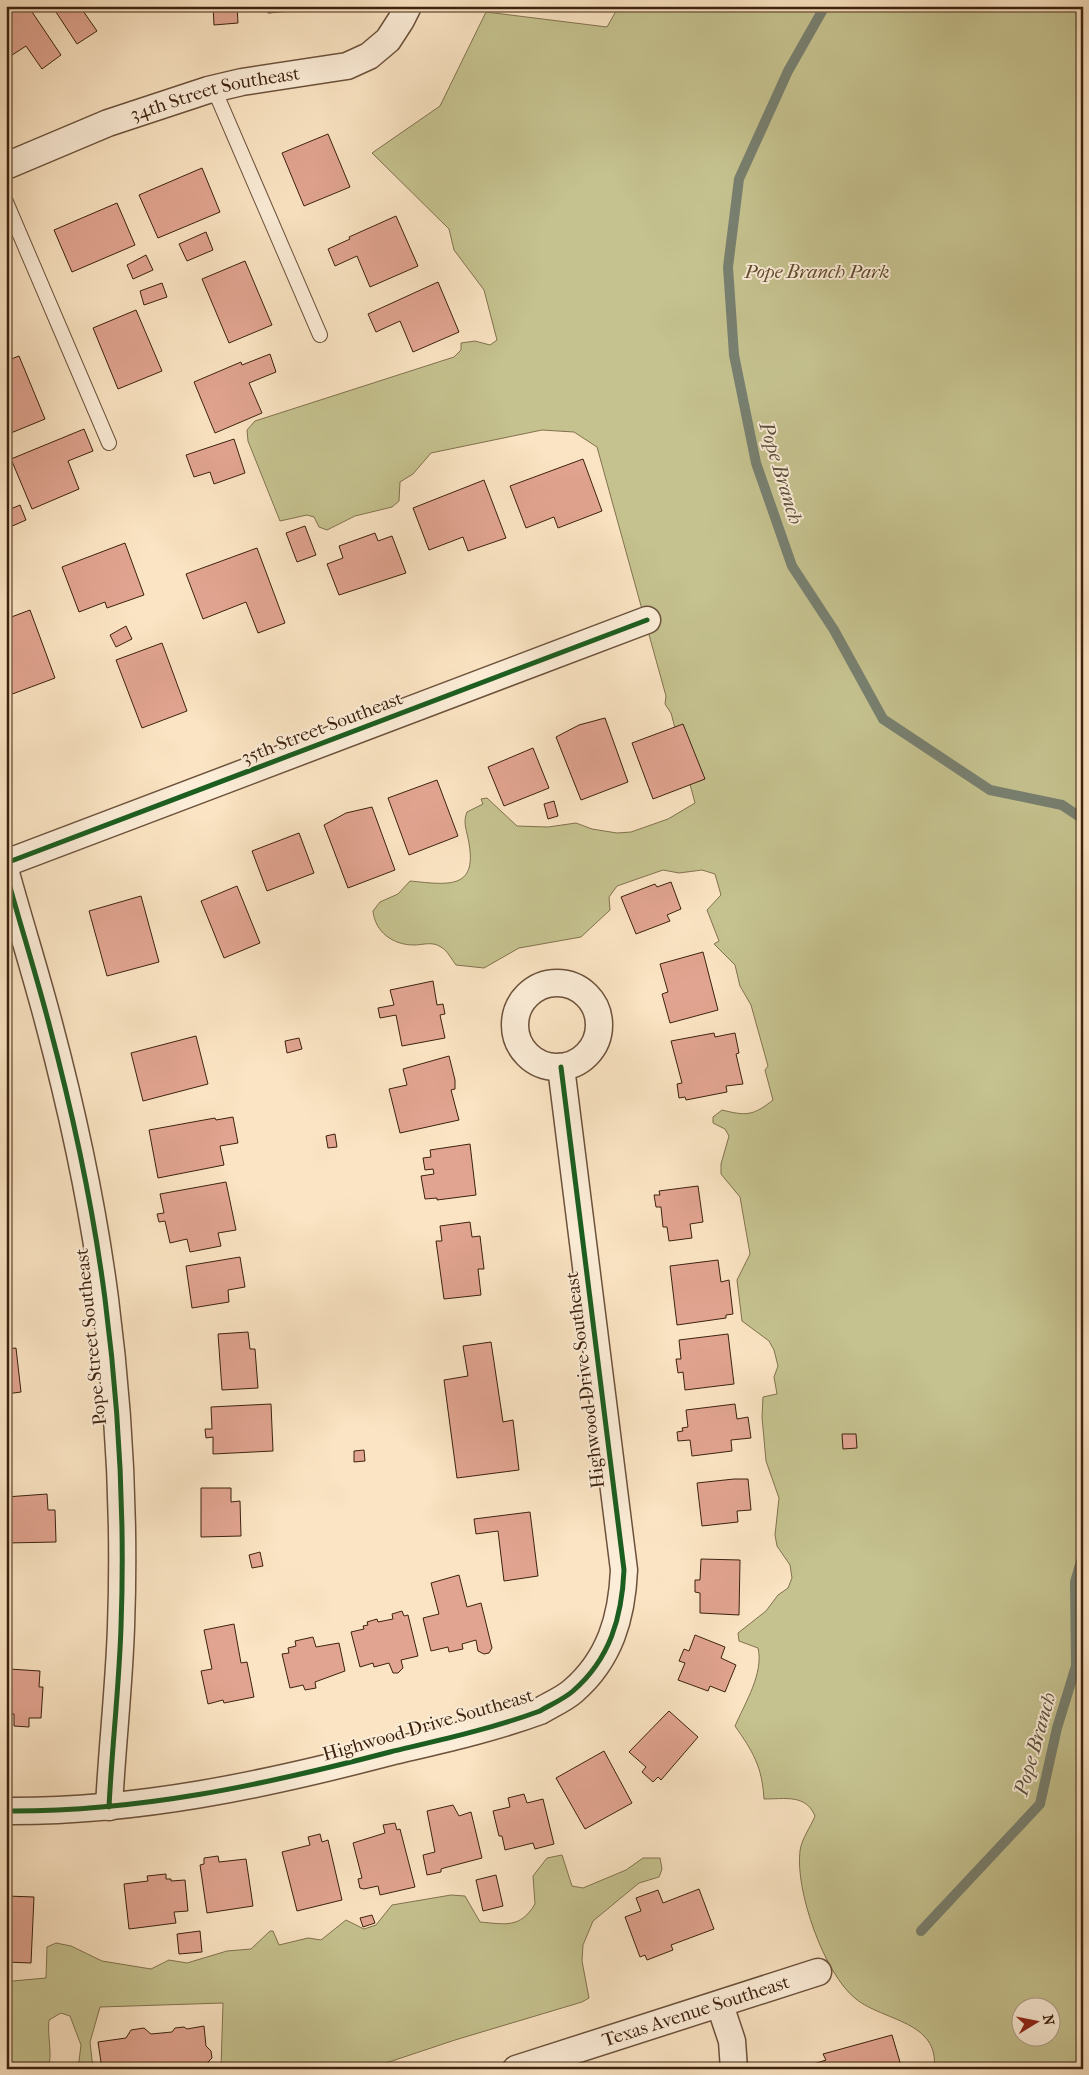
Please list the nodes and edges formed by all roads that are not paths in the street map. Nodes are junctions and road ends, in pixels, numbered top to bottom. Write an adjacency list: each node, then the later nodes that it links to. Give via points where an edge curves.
1 (408, 6): 2 (street, 34th Street Southeast, via 388,40 358,62 335,70 288,74)
2 (214, 89): 3 (street, 34th Street Southeast, via 100,126); 5 (lane)
3 (6, 166)
4 (6, 202): 6 (lane)
5 (320, 335)
6 (109, 443)
7 (647, 620): 8 (street, 35th Street Southeast)
8 (6, 863)
9 (6, 873): 11 (street, Pope Street Southeast, via 74,1127 91,1213 110,1345 118,1443 121,1627)
10 (562, 1067): 11 (street, Highwood Drive Southeast, via 624,1570 623,1597 617,1623 601,1660 572,1691 522,1718 282,1780 168,1801)
11 (109, 1807): 12 (street, Highwood Drive Southeast)
12 (6, 1811)
13 (818, 1972): 14 (street, Texas Avenue Southeast)
14 (720, 2005): 15 (street, Texas Avenue Southeast); 16 (street, via 732,2041)
15 (516, 2069)
16 (734, 2069)

